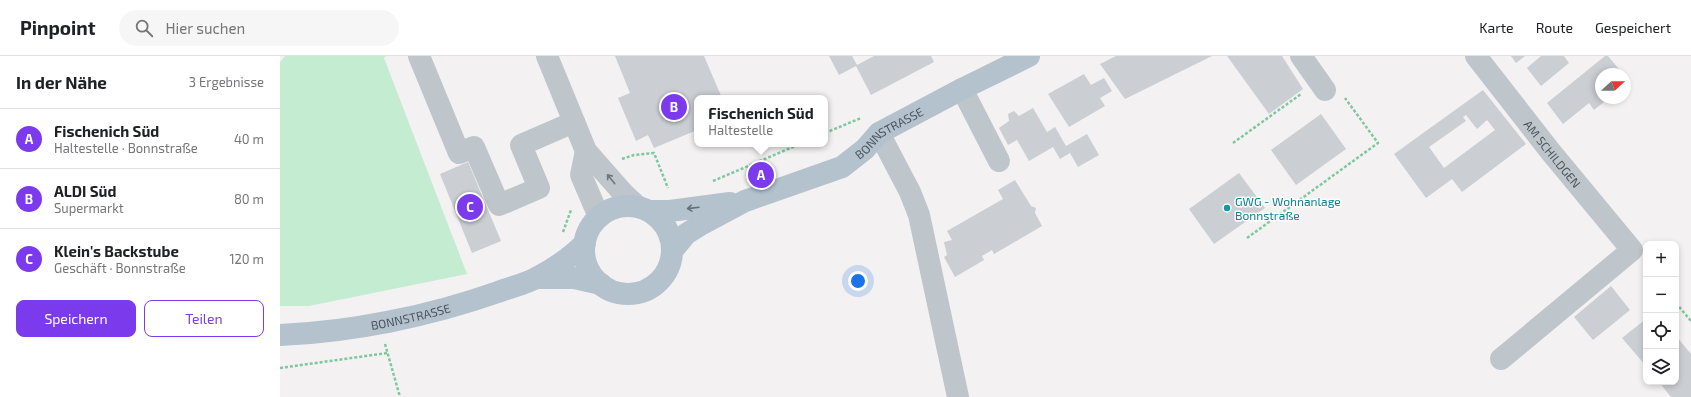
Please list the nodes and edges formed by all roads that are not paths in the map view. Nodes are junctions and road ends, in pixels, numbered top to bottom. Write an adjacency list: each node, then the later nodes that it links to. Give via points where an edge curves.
1 (419, 56): 8 (street, via 459,153 474,147 499,205 539,188 521,145)
2 (547, 56): 8 (street)
3 (1030, 56): 6 (main road, BONNSTRASSE)
4 (1301, 56): 7 (street)
5 (1476, 56): 20 (street, AM SCHILDGEN, via 1632,250)
6 (962, 89): 9 (main road, BONNSTRASSE); 11 (street)
7 (1325, 90)
8 (574, 122): 10 (street)
9 (879, 133): 12 (main road, BONNSTRASSE, via 865,149 842,167); 21 (street, via 919,215)
10 (586, 151): 13 (street, one-way to 10, via 623,193); 14 (street, via 581,175)
11 (999, 161)
12 (745, 201): 13 (main road, BONNSTRASSE, one-way to 13, via 670,211); 16 (main road, BONNSTRASSE, via 686,234)
13 (644, 209): 14 (main road, via 624,206 611,209); 16 (main road, via 659,218 666,228 671,239)
14 (599, 217): 15 (main road, via 590,229)
15 (585, 243): 17 (main road, BONNSTRASSE, via 570,257); 18 (main road, via 585,258 591,272)
16 (672, 251): 18 (main road, via 670,264 663,277 653,286 627,294 613,291)
17 (537, 278): 18 (main road, BONNSTRASSE, via 574,278); 19 (main road, BONNSTRASSE, via 473,301 381,323)
18 (601, 284)
19 (280, 335)
20 (1502, 358)
21 (958, 397)

